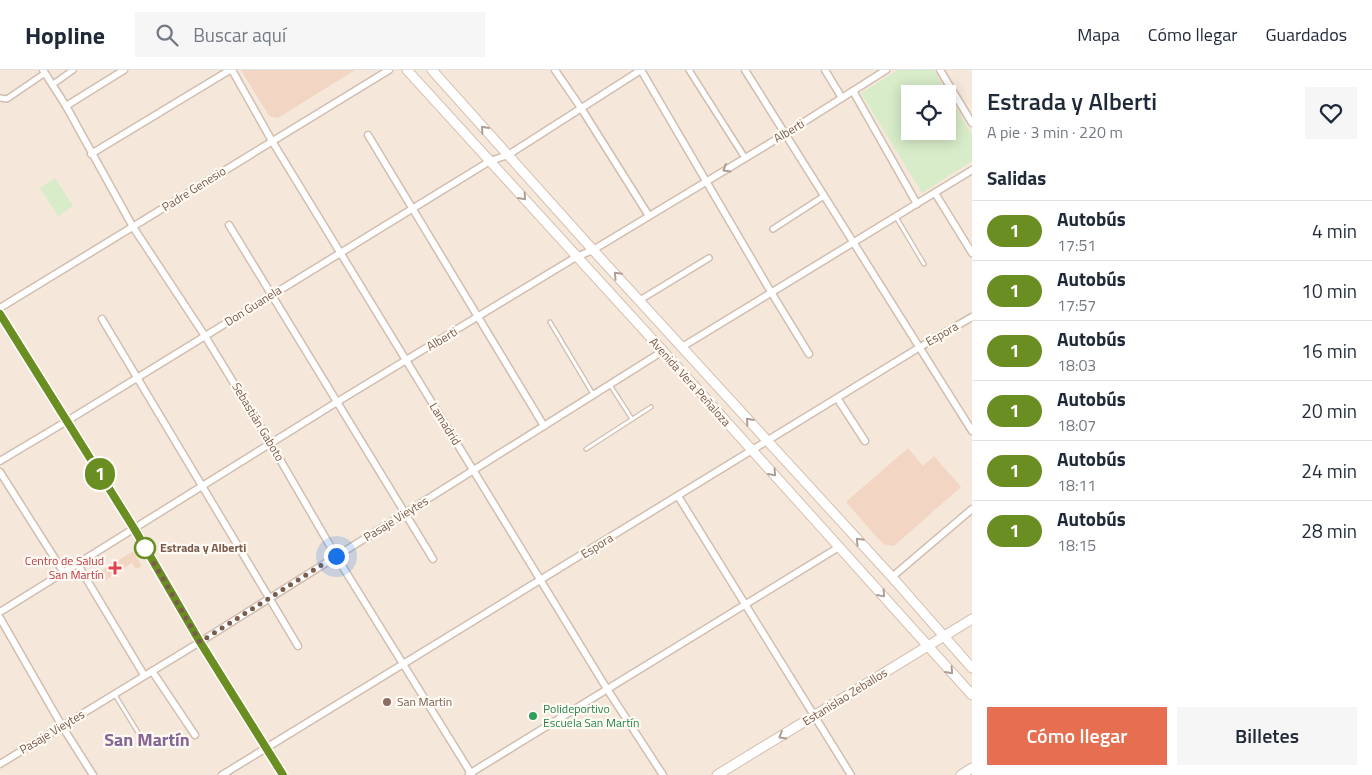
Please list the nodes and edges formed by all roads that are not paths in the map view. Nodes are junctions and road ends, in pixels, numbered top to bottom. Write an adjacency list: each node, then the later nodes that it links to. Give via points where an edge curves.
1 (73, 70): 15 (street)
2 (124, 70): 19 (street)
3 (231, 70): 24 (street, Lamadrid); 25 (street)
4 (389, 70): 24 (street, Padre Genesio)
5 (407, 70): 28 (main road, Avenida Vera Peñaloza)
6 (432, 70): 26 (main road, Avenida Vera Peñaloza, one-way to 6)
7 (555, 70): 20 (street)
8 (641, 70): 20 (street, Don Guanela); 30 (street)
9 (689, 70): 27 (street)
10 (745, 70): 22 (street)
11 (825, 70): 18 (street)
12 (886, 70): 16 (street, Alberti)
13 (940, 70): 21 (street)
14 (44, 72): 15 (street, Sebastián Gaboto); 17 (street, via 7,99)
15 (52, 85): 19 (street, Sebastián Gaboto)
16 (853, 91): 18 (street, Alberti); 33 (street)
17 (0, 98)
18 (842, 98): 22 (street, Alberti)
19 (66, 106): 25 (street, Sebastián Gaboto)
20 (581, 108): 26 (street, Don Guanela); 35 (street)
21 (972, 123)
22 (785, 134): 27 (street, Alberti); 32 (street)
23 (368, 135): 34 (street)
24 (272, 142): 38 (street, Padre Genesio); 42 (street, Lamadrid)
25 (91, 154): 38 (street, Sebastián Gaboto)
26 (508, 155): 28 (street, Don Guanela); 41 (main road, Avenida Vera Peñaloza)
27 (745, 158): 30 (street, Alberti, one-way to 30)
28 (490, 161): 34 (street, Don Guanela); 44 (main road, Avenida Vera Peñaloza, one-way to 44)
29 (972, 170): 31 (street)
30 (707, 180): 35 (street, Alberti); 47 (street)
31 (935, 193): 33 (street); 43 (street)
32 (824, 196): 39 (street); 40 (street)
33 (917, 204): 36 (street)
34 (413, 208): 42 (street, Don Guanela); 52 (street)
35 (649, 216): 41 (street, Alberti)
36 (896, 216): 40 (street); 46 (lane)
37 (229, 225): 48 (street)
38 (133, 226): 50 (street, Padre Genesio); 56 (street, Sebastián Gaboto)
39 (773, 229)
40 (853, 242): 47 (street); 58 (street)
41 (593, 250): 44 (street, Alberti); 49 (main road, Avenida Vera Peñaloza, one-way to 41)
42 (340, 253): 48 (street, Don Guanela); 61 (street, Lamadrid)
43 (972, 253)
44 (576, 257): 52 (street, Alberti); 59 (main road, Avenida Vera Peñaloza)
45 (709, 258): 49 (street)
46 (924, 264)
47 (771, 292): 57 (street); 60 (street)
48 (272, 295): 56 (street, Don Guanela); 66 (street)
49 (640, 300): 57 (main road, Avenida Vera Peñaloza)
50 (0, 308)
51 (0, 314): 69 (street)
52 (479, 317): 61 (street, Alberti); 70 (street)
53 (972, 317): 58 (street, Espora)
54 (102, 319): 62 (street)
55 (550, 322): 64 (lane)
56 (205, 336): 62 (street, Don Guanela); 74 (street, Sebastián Gaboto)
57 (682, 347): 72 (main road, Avenida Vera Peñaloza, one-way to 57)
58 (920, 347): 65 (street, Espora); 71 (street)
59 (663, 351): 63 (street, Pasaje Vieytes); 76 (main road, Avenida Vera Peñaloza)
60 (809, 354)
61 (406, 361): 66 (street, Alberti); 78 (street, Lamadrid)
62 (137, 378): 69 (street, Don Guanela); 80 (street)
63 (610, 384): 64 (street, Pasaje Vieytes); 68 (lane)
64 (593, 395): 70 (street, Pasaje Vieytes)
65 (837, 398): 72 (street, Espora); 73 (street)
66 (337, 402): 74 (street, Alberti); 83 (street)
67 (651, 407): 68 (lane)
68 (632, 419): 75 (lane)
69 (67, 421): 77 (street, Don Guanela); 84 (street)
70 (544, 426): 78 (street, Pasaje Vieytes)
71 (972, 431)
72 (767, 441): 76 (street, Espora); 90 (main road, Avenida Vera Peñaloza, one-way to 72)
73 (864, 442)
74 (271, 444): 80 (street, Alberti); 86 (street, Sebastián Gaboto)
75 (586, 449)
76 (752, 450): 81 (street, Espora); 85 (main road, Avenida Vera Peñaloza, one-way to 85)
77 (0, 461)
78 (473, 470): 83 (street, Pasaje Vieytes); 91 (street, Lamadrid)
79 (0, 472): 89 (street)
80 (203, 486): 84 (street, Alberti); 92 (street)
81 (678, 496): 91 (street, Espora); 93 (street)
82 (972, 509): 90 (street)
83 (405, 513): 86 (street, Pasaje Vieytes); 87 (street)
84 (135, 530): 88 (street, Alberti); 98 (street)
85 (839, 547): 93 (street); 100 (main road, Avenida Vera Peñaloza, one-way to 100)
86 (336, 556): 92 (street, Pasaje Vieytes); 101 (street, Sebastián Gaboto)
87 (433, 559)
88 (78, 565): 89 (street, Alberti); 104 (street)
89 (64, 573): 94 (street, Alberti)
90 (892, 577): 97 (main road, Avenida Vera Peñaloza)
91 (541, 580): 101 (street, Espora); 105 (street, Lamadrid)
92 (269, 598): 98 (street, Pasaje Vieytes); 99 (street)
93 (745, 605): 105 (street); 108 (street)
94 (0, 612)
95 (0, 618): 109 (street)
96 (972, 618): 97 (main road, Estanislao Zeballos)
97 (944, 636): 100 (main road, Estanislao Zeballos); 102 (main road, Avenida Vera Peñaloza)
98 (200, 642): 103 (street, Pasaje Vieytes); 112 (street)
99 (298, 646)
100 (927, 646): 107 (main road, Avenida Vera Peñaloza, one-way to 107); 108 (main road, Estanislao Zeballos)
101 (404, 664): 112 (street, Espora); 115 (street, Sebastián Gaboto)
102 (972, 668)
103 (152, 671): 104 (street, Pasaje Vieytes); 110 (street)
104 (144, 676): 106 (street, Pasaje Vieytes)
105 (607, 689): 115 (street); 119 (street, Lamadrid)
106 (114, 694): 109 (street, Pasaje Vieytes); 111 (lane)
107 (972, 695)
108 (816, 716): 120 (main road, Estanislao Zeballos, one-way to 120); 121 (street)
109 (62, 726): 113 (street, Pasaje Vieytes); 116 (street)
110 (195, 735)
111 (144, 742)
112 (266, 748): 117 (street, Espora); 118 (street)
113 (0, 764)
114 (972, 768): 122 (main road)
115 (471, 774)
116 (93, 775)
117 (222, 775)
118 (283, 775)
119 (662, 775)
120 (717, 775)
121 (852, 775)
122 (961, 775)

